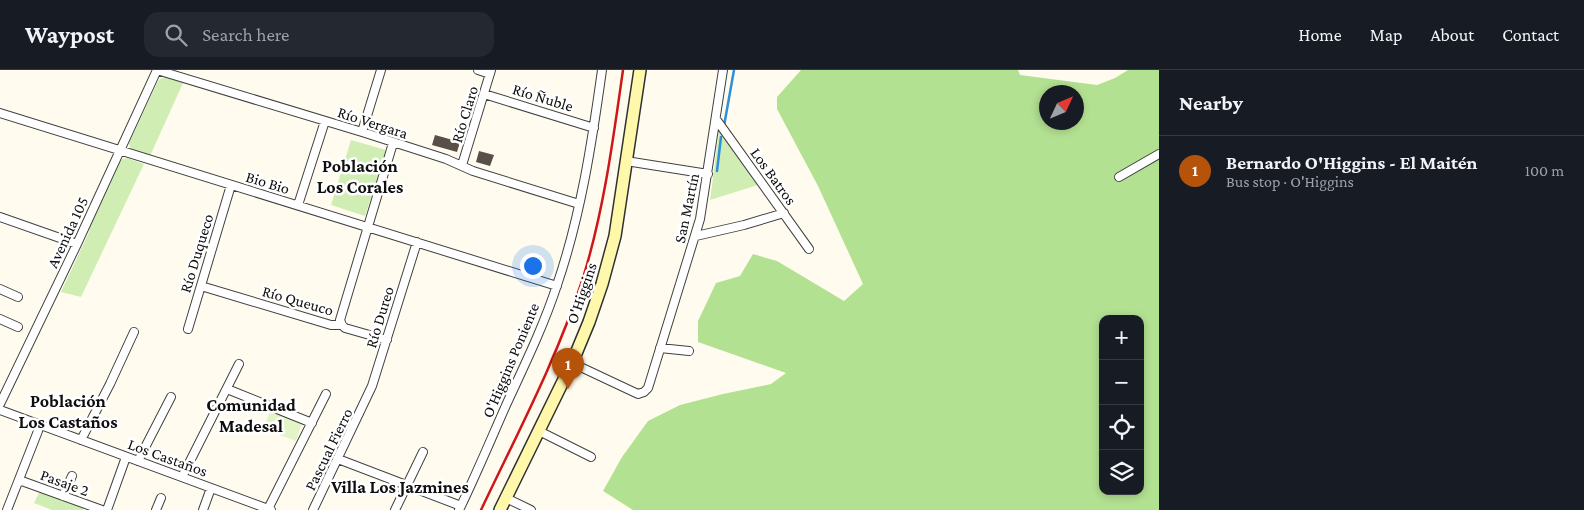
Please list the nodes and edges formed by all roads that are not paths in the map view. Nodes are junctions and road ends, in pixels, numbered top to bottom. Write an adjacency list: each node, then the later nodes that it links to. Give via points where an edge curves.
1 (157, 70): 11 (street, Río Vergara); 15 (street, Avenida 105)
2 (381, 70): 13 (street)
3 (478, 70): 7 (street)
4 (602, 70): 12 (street, O'Higgins Poniente)
5 (640, 70): 17 (street, O'Higgins)
6 (723, 70): 10 (street, San Martín)
7 (491, 72): 8 (street, Río Claro)
8 (484, 94): 12 (street, Río Ñuble); 18 (street, Río Claro)
9 (0, 113): 15 (street, Bio Bio)
10 (716, 119): 19 (street, San Martín); 24 (street, Los Batros)
11 (325, 121): 13 (street, Río Vergara); 23 (street)
12 (594, 128): 22 (street, O'Higgins Poniente)
13 (362, 132): 14 (street, Río Vergara)
14 (393, 143): 18 (street, Río Vergara); 26 (street)
15 (119, 150): 21 (street, Bio Bio); 29 (street, Avenida 105)
16 (1159, 154): 20 (street)
17 (626, 161): 19 (street); 44 (street, O'Higgins, via 611,253)
18 (462, 166): 22 (street, Río Vergara)
19 (708, 174): 27 (street, San Martín)
20 (1119, 177)
21 (231, 185): 23 (street, Bio Bio); 31 (street, Río Duqueco)
22 (579, 204): 32 (street, O'Higgins Poniente)
23 (298, 205): 26 (street, Bio Bio)
24 (784, 214): 27 (street); 30 (street, Los Batros)
25 (0, 217): 29 (street)
26 (368, 227): 28 (street, Bio Bio); 36 (street, via 340,320)
27 (696, 236): 41 (street, San Martín)
28 (417, 242): 32 (street, Bio Bio); 40 (street, Río Dureo)
29 (77, 244): 49 (street, Avenida 105)
30 (809, 249)
31 (201, 286): 36 (street, Río Queuco, via 331,326); 38 (street, Río Duqueco)
32 (557, 286): 68 (street, O'Higgins Poniente)
33 (0, 289): 34 (street)
34 (18, 297)
35 (0, 319): 37 (street)
36 (342, 325): 40 (street, Río Queuco)
37 (18, 326)
38 (188, 328)
39 (134, 332): 54 (street)
40 (387, 340): 48 (street, Río Dureo)
41 (660, 348): 42 (street); 44 (street, San Martín, via 648,388 642,394)
42 (689, 352)
43 (239, 364): 45 (street)
44 (572, 364): 53 (street, O'Higgins)
45 (227, 389): 51 (street); 61 (street)
46 (326, 394): 51 (street)
47 (171, 397): 59 (street)
48 (366, 400): 58 (street, Pascual Fierro)
49 (0, 404)
50 (0, 410): 52 (street, Los Castaños)
51 (312, 423): 74 (street)
52 (39, 424): 54 (street, Los Castaños); 62 (street)
53 (539, 431): 57 (street); 67 (street, O'Higgins)
54 (81, 440): 56 (street, Los Castaños)
55 (423, 452): 63 (street)
56 (126, 457): 59 (street, Los Castaños); 71 (street)
57 (591, 457)
58 (338, 459): 63 (street); 75 (street, Pascual Fierro)
59 (138, 461): 61 (street, Los Castaños)
60 (72, 476): 65 (street)
61 (182, 477): 64 (street, Los Castaños)
62 (19, 480): 65 (street, Pasaje 2); 69 (street)
63 (408, 485): 68 (street); 76 (street)
64 (211, 488): 73 (street); 74 (street, Los Castaños)
65 (63, 496): 70 (street, Pasaje 2)
66 (161, 498): 72 (street)
67 (506, 498): 77 (street, O'Higgins); 78 (street)
68 (460, 508)
69 (7, 510)
70 (102, 510)
71 (106, 510)
72 (156, 510)
73 (202, 510)
74 (269, 510)
75 (313, 510)
76 (395, 510)
77 (500, 510)
78 (532, 510)

